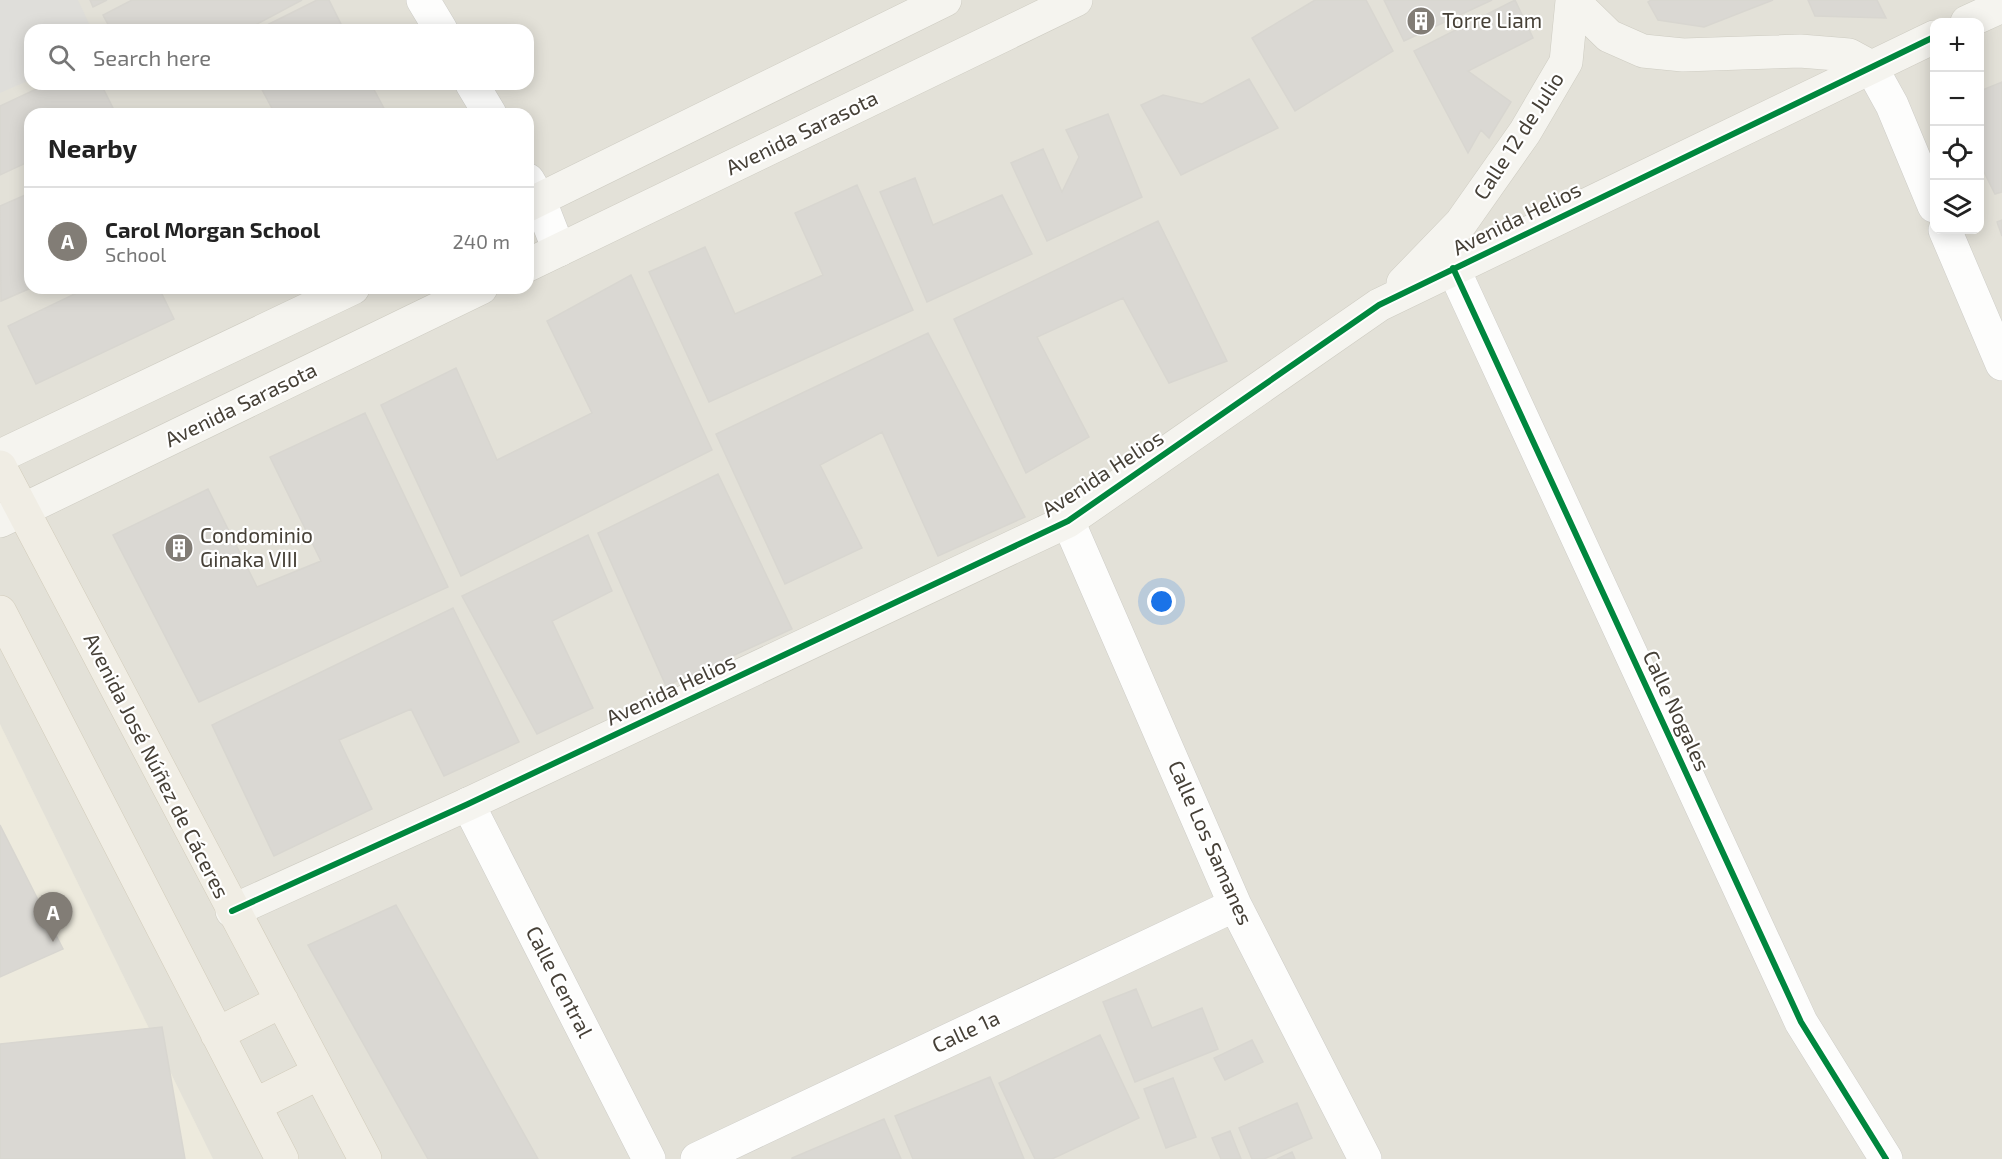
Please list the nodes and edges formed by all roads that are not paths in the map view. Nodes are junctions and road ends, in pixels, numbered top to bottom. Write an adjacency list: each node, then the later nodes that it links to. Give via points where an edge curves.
1 (423, 0): 7 (street)
2 (945, 0): 12 (street)
3 (1076, 0): 16 (street, Avenida Sarasota)
4 (1572, 0): 9 (street, Calle 12 de Julio, via 1609,36 1642,51 1683,55 1800,51 1849,55); 21 (street, Calle 12 de Julio, via 1566,62 1525,132 1461,223 1420,268)
5 (2002, 6): 6 (street)
6 (1976, 18)
7 (437, 24)
8 (1930, 39): 9 (street, Avenida Helios)
9 (1871, 67): 13 (street, via 1892,105); 18 (street, Avenida Helios)
10 (476, 90): 11 (street)
11 (486, 108)
12 (534, 194)
13 (1930, 194)
14 (534, 199): 16 (street)
15 (1947, 234): 22 (street)
16 (559, 250): 17 (street, Avenida Sarasota)
17 (534, 262)
18 (1454, 268): 21 (street, Avenida Helios); 40 (street, Calle Nogales, via 1801,1022)
19 (340, 294): 23 (street)
20 (469, 294): 25 (street, Avenida Sarasota)
21 (1378, 305): 26 (street, Avenida Helios)
22 (2002, 364)
23 (0, 456)
24 (0, 467): 25 (main road, Avenida José Núñez de Cáceres)
25 (12, 515): 30 (main road, Avenida José Núñez de Cáceres)
26 (1068, 521): 28 (street, Avenida Helios); 29 (street, Calle Los Samanes)
27 (0, 612): 32 (main road)
28 (468, 804): 30 (street, Avenida Helios); 37 (street, Calle Central)
29 (1235, 905): 38 (street, Calle 1a); 39 (street, Calle Los Samanes)
30 (232, 911): 31 (main road, Avenida José Núñez de Cáceres)
31 (282, 1001): 32 (main road); 33 (main road, Avenida José Núñez de Cáceres)
32 (217, 1034): 34 (main road)
33 (319, 1073): 34 (main road); 36 (main road, Avenida José Núñez de Cáceres)
34 (255, 1105): 35 (main road)
35 (282, 1159)
36 (364, 1159)
37 (649, 1159)
38 (697, 1159)
39 (1365, 1159)
40 (1886, 1159)

